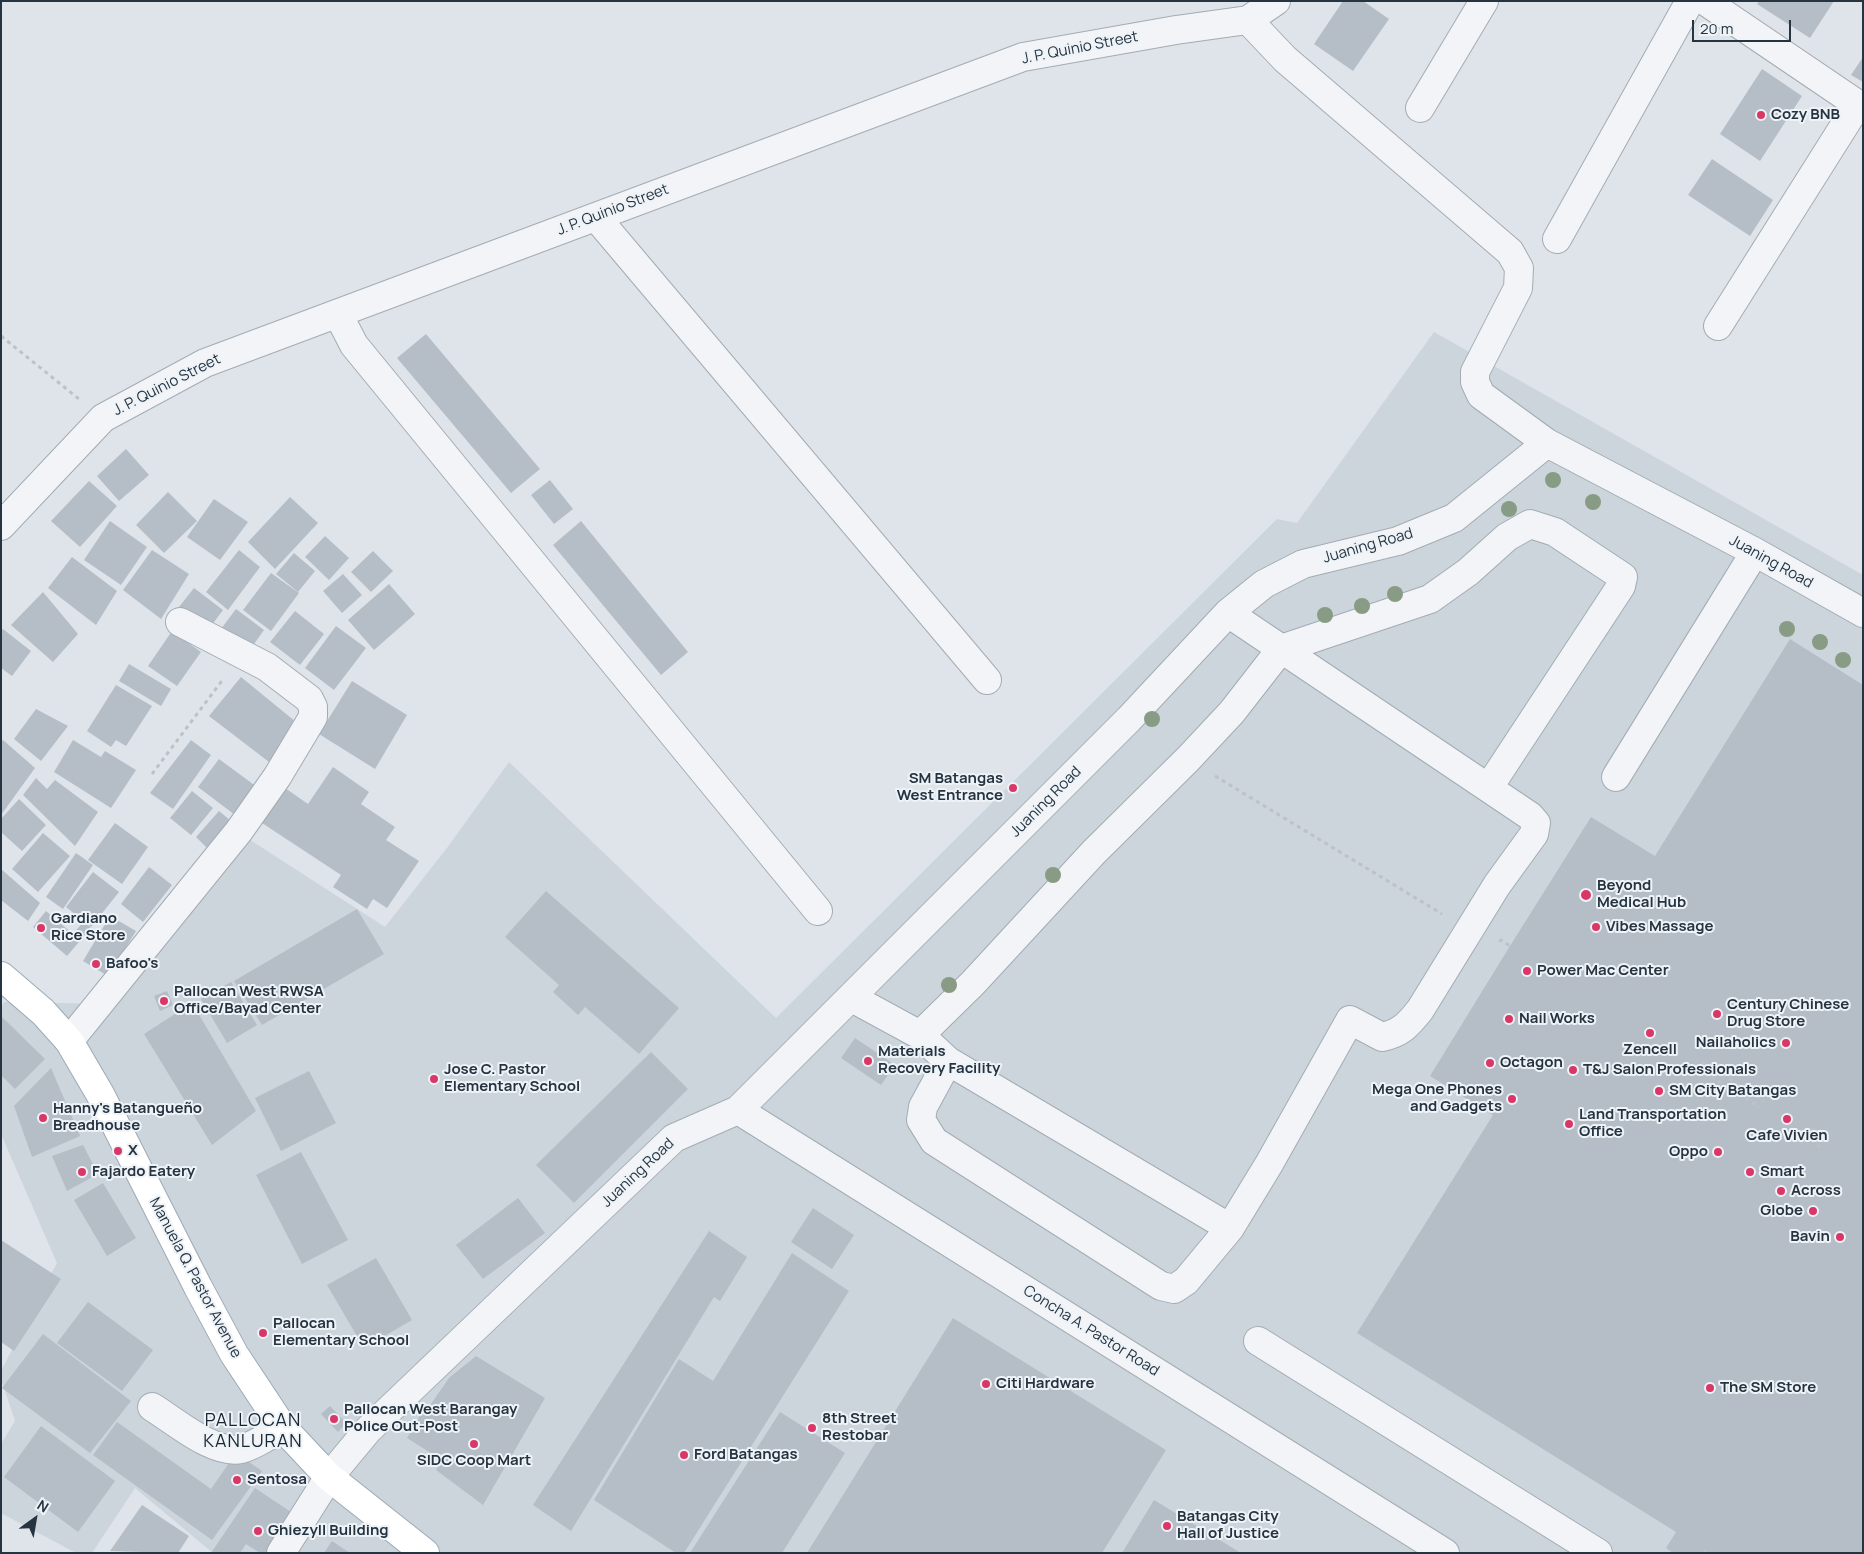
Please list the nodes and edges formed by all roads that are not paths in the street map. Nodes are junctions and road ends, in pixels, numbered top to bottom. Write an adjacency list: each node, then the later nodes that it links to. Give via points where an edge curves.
1 (1276, 1): 5 (street, J. P. Quinio Street)
2 (1484, 1): 7 (street)
3 (1690, 1): 9 (street)
4 (1705, 1): 6 (street)
5 (1248, 20): 8 (street, J. P. Quinio Street, via 1023,57); 12 (street, via 1285,59 1510,252 1519,268 1518,288 1475,372 1475,382 1481,396)
6 (1860, 106): 11 (street)
7 (1420, 108)
8 (596, 217): 10 (street, J. P. Quinio Street); 19 (street)
9 (1558, 239)
10 (338, 314): 13 (street, J. P. Quinio Street, via 205,363 103,418); 22 (street, via 354,345)
11 (1718, 326)
12 (1547, 442): 14 (street, Juaning Road); 15 (street, Juaning Road, via 1454,518 1398,541 1303,564 1264,584)
13 (1, 526)
14 (1755, 552): 16 (street, Juaning Road); 20 (street)
15 (1228, 613): 18 (street); 24 (street, Juaning Road, via 1129,719)
16 (1863, 613)
17 (180, 622): 26 (street, via 267,666 309,699 313,717 240,831)
18 (1281, 649): 21 (street); 21 (street, via 1430,599 1468,572 1507,536 1530,524 1555,532 1617,571 1623,577 1621,586); 25 (street, via 1232,712)
19 (988, 680)
20 (1616, 777)
21 (1489, 787): 29 (street, via 1530,816 1536,823 1534,834 1497,885 1406,1028 1382,1037 1350,1020)
22 (818, 911)
23 (1, 976): 26 (main road, Manuela Q. Pastor Avenue, via 43,1012)
24 (852, 998): 25 (street); 28 (street, Juaning Road)
25 (920, 1036): 27 (street)
26 (69, 1042): 32 (main road, Manuela Q. Pastor Avenue, via 100,1094 234,1354)
27 (948, 1061): 29 (street); 29 (street, via 923,1107 921,1120 934,1142 1161,1286 1174,1289 1186,1281)
28 (738, 1110): 33 (street, Juaning Road, via 674,1138 368,1430); 36 (street, Concha A. Pastor Road)
29 (1230, 1228)
30 (1258, 1341): 37 (street)
31 (152, 1407): 32 (street, via 216,1447 229,1450 243,1449)
32 (282, 1428): 33 (main road, Manuela Q. Pastor Avenue)
33 (329, 1477): 34 (street, Juaning Road); 35 (main road, Manuela Q. Pastor Avenue)
34 (281, 1553)
35 (424, 1553)
36 (1445, 1553)
37 (1598, 1553)

